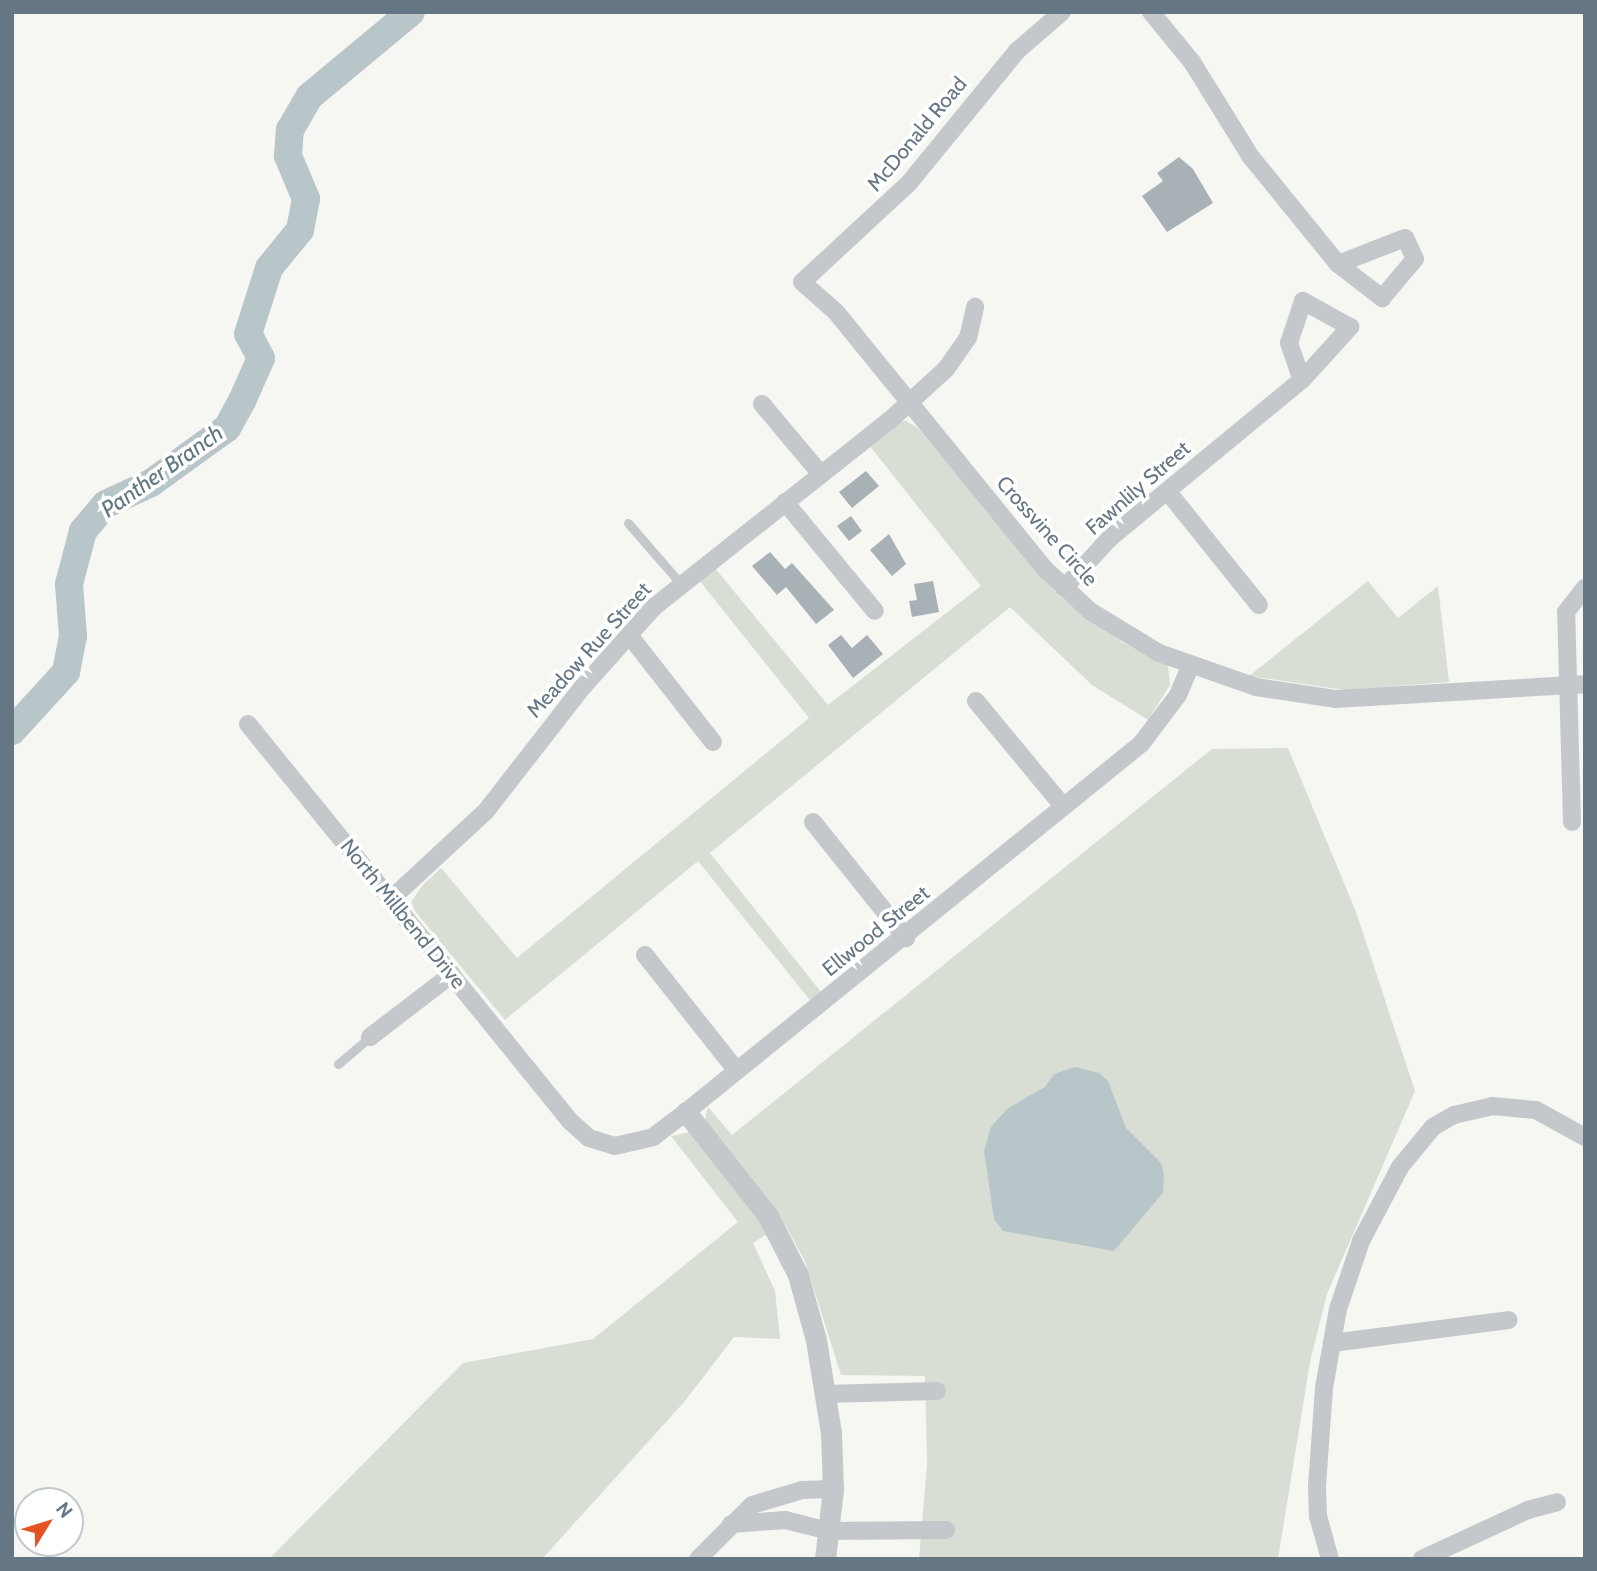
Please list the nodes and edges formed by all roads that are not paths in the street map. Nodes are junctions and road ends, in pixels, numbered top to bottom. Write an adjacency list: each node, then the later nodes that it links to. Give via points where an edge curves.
1 (1062, 12): 4 (street, McDonald Road, via 1017,51 908,184)
2 (1151, 12): 3 (street, via 1192,62 1251,157)
3 (1338, 264)
4 (802, 282): 8 (street, Crossvine Circle, via 836,312)
5 (975, 307): 8 (street, Meadow Rue Street, via 968,338 946,369)
6 (1302, 380): 10 (street, Fawnlily Street)
7 (762, 404): 9 (street)
8 (909, 404): 9 (street, Meadow Rue Street); 15 (street, Crossvine Circle)
9 (819, 472): 11 (street, Meadow Rue Street)
10 (1168, 492): 15 (street, Fawnlily Street, via 1110,538); 16 (street)
11 (785, 502): 13 (street, Meadow Rue Street); 17 (street)
12 (628, 523): 13 (lane)
13 (681, 584): 18 (street, Meadow Rue Street)
14 (1585, 587): 21 (street, via 1566,612)
15 (1064, 588): 19 (street, Crossvine Circle, via 1111,625)
16 (1259, 605)
17 (874, 611)
18 (629, 635): 24 (street); 28 (street, Meadow Rue Street, via 486,811)
19 (1190, 667): 21 (street, Crossvine Circle, via 1255,687 1335,699); 25 (street, Ellwood Street, via 1178,695 1141,744)
20 (1585, 684): 21 (street, Crossvine Circle)
21 (1566, 685): 27 (street)
22 (975, 701): 25 (street)
23 (248, 724): 28 (street, North Millbend Drive)
24 (713, 742)
25 (1063, 806): 29 (street, Ellwood Street)
26 (813, 821): 29 (street)
27 (1572, 822)
28 (391, 899): 31 (street, North Millbend Drive)
29 (906, 938): 34 (street, Ellwood Street)
30 (645, 955): 34 (street)
31 (452, 974): 32 (street); 35 (street, North Millbend Drive)
32 (370, 1037): 33 (lane)
33 (338, 1064)
34 (736, 1070): 36 (street, Ellwood Street)
35 (557, 1105): 36 (street, Ellwood Street, via 589,1138 615,1146 653,1137)
36 (686, 1112): 41 (street, via 782,1238 812,1327)
37 (1585, 1137): 39 (street, via 1536,1110 1492,1106 1454,1115 1413,1147 1361,1241 1338,1309)
38 (1509, 1320): 39 (street)
39 (1332, 1343): 49 (street, via 1317,1486 1318,1516)
40 (937, 1391): 41 (street)
41 (825, 1394): 42 (street)
42 (833, 1489): 44 (street, via 781,1494 752,1505); 46 (street)
43 (1557, 1502): 50 (street, via 1528,1510)
44 (731, 1524): 46 (street, via 801,1521); 47 (street)
45 (946, 1530): 46 (street)
46 (829, 1531): 48 (street)
47 (698, 1559)
48 (825, 1559)
49 (1330, 1559)
50 (1422, 1559)

